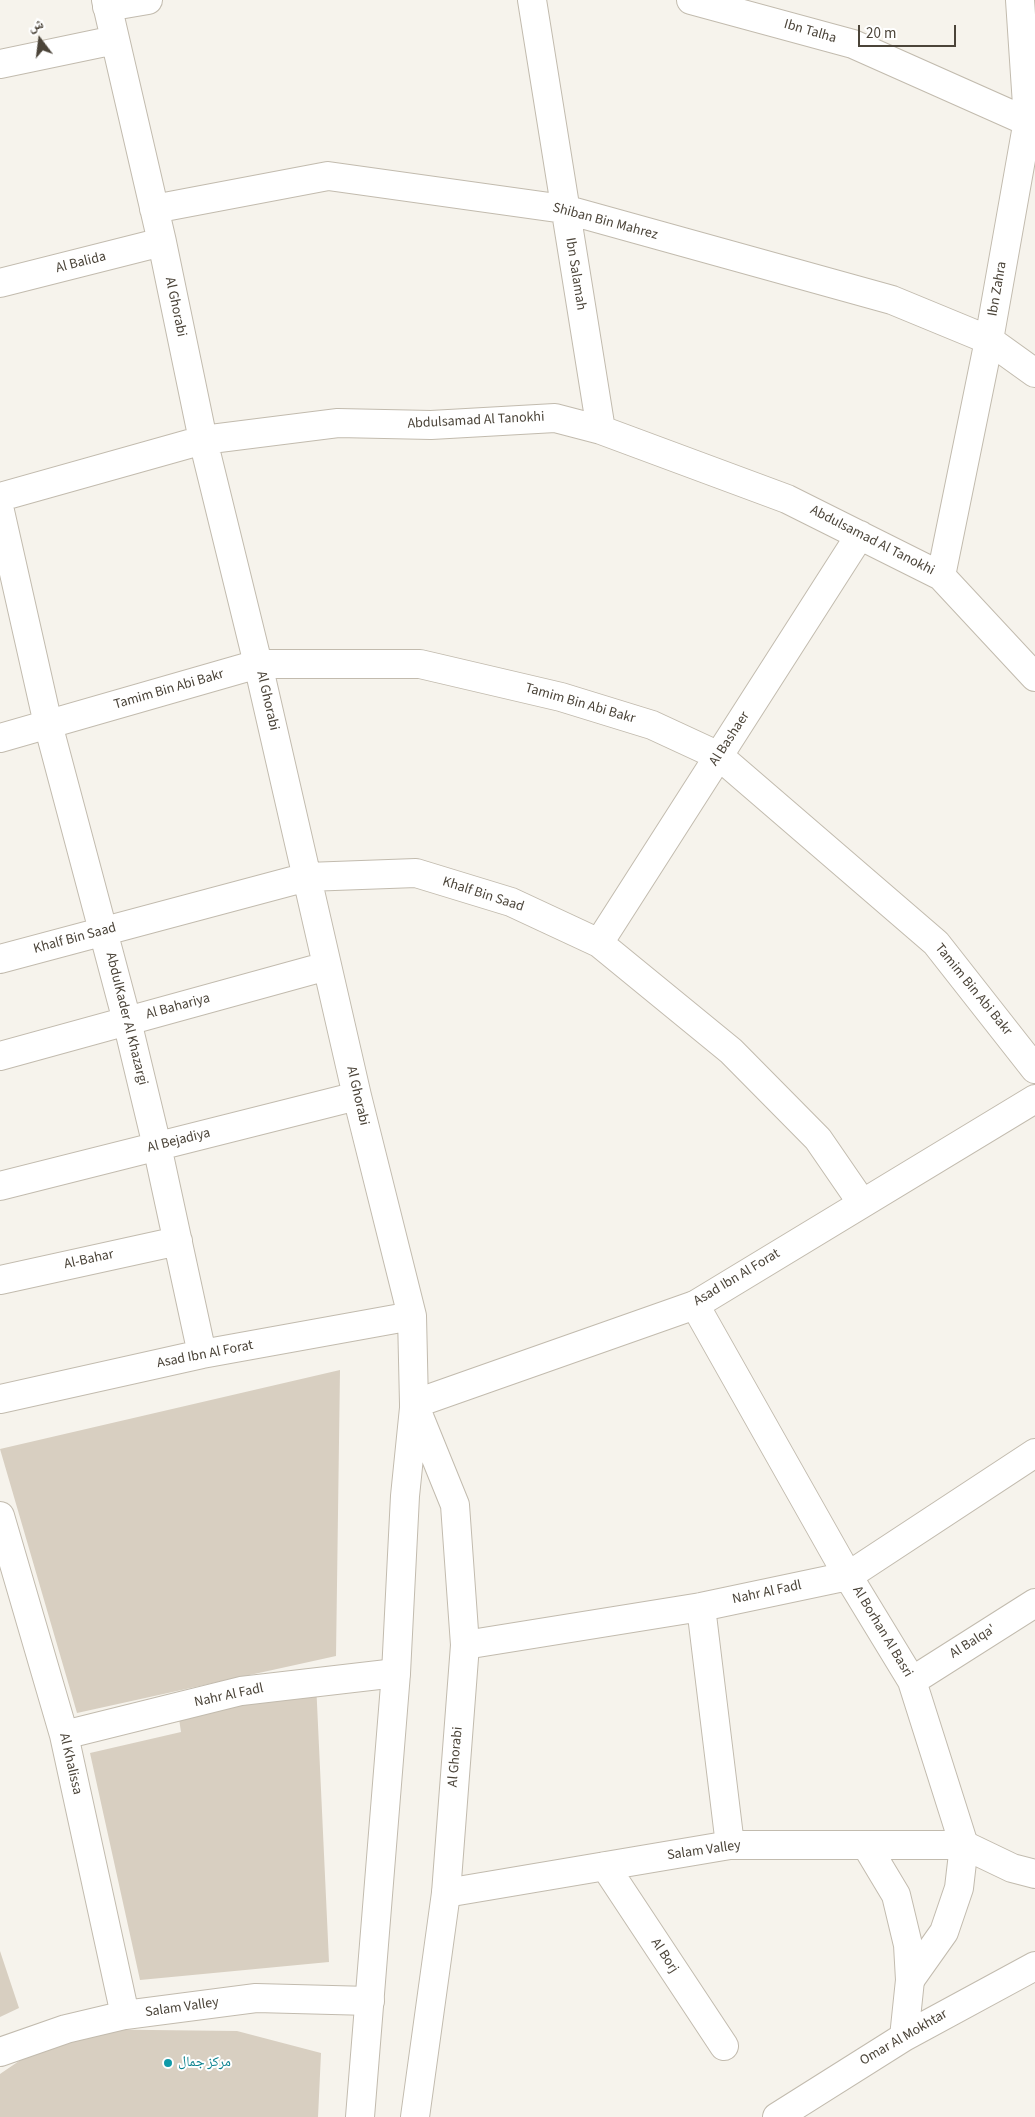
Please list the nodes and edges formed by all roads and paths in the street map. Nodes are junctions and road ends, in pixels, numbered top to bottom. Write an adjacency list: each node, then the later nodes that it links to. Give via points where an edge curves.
1 (148, 0): 5 (street)
2 (532, 0): 10 (street, Ibn Salamah)
3 (691, 0): 8 (street, Ibn Talha, via 853,44)
4 (1020, 0): 8 (street, Ibn Zahra)
5 (107, 4): 6 (street, Al Ghorabi)
6 (115, 40): 7 (street); 9 (street, Al Ghorabi)
7 (0, 64)
8 (1031, 123): 13 (street, Ibn Zahra)
9 (154, 209): 10 (street, Shiban Bin Mahrez, via 328,176); 11 (street, Al Ghorabi)
10 (564, 209): 13 (street, Shiban Bin Mahrez, via 892,300); 15 (street, Ibn Salamah)
11 (162, 242): 12 (street, Al Balida); 16 (street, Al Ghorabi)
12 (0, 283)
13 (989, 340): 14 (street, Shiban Bin Mahrez); 20 (street, Ibn Zahra)
14 (1035, 373)
15 (600, 430): 16 (street, Abdulsamad Al Tanokhi, via 554,418 431,425 338,423); 19 (street, Abdulsamad Al Tanokhi, via 787,499)
16 (204, 440): 17 (street, Abdulsamad Al Tanokhi); 21 (street, Al Ghorabi)
17 (0, 498)
18 (0, 512): 23 (street, AbdulKader Al Khazargi)
19 (860, 535): 20 (street, Abdulsamad Al Tanokhi); 25 (street, Al Bashaer)
20 (941, 576): 22 (street, Abdulsamad Al Tanokhi)
21 (258, 664): 23 (street, Tamim Bin Abi Bakr); 25 (street, Tamim Bin Abi Bakr, via 420,664 561,697 634,719); 26 (street, Al Ghorabi)
22 (1035, 677)
23 (48, 724): 24 (street, Tamim Bin Abi Bakr); 27 (street, AbdulKader Al Khazargi)
24 (0, 738)
25 (719, 756): 28 (street, Al Bashaer); 33 (street, Tamim Bin Abi Bakr, via 936,943)
26 (307, 877): 27 (street, Khalf Bin Saad); 28 (street, Khalf Bin Saad, via 416,874 511,902); 30 (street, Al Ghorabi)
27 (103, 931): 29 (street, Khalf Bin Saad); 31 (street, AbdulKader Al Khazargi)
28 (599, 943): 38 (street, Khalf Bin Saad, via 730,1051 818,1139)
29 (0, 959)
30 (327, 966): 31 (street, Al Bahariya); 34 (street, Al Ghorabi)
31 (127, 1021): 32 (street, Al Bahariya); 36 (street, AbdulKader Al Khazargi)
32 (0, 1056)
33 (1035, 1069)
34 (357, 1096): 36 (street, Al Bejadiya); 42 (street, Al Ghorabi)
35 (1035, 1099): 38 (street, Asad Ibn Al Forat)
36 (157, 1146): 37 (street, Al Bejadiya); 39 (street, AbdulKader Al Khazargi)
37 (0, 1186)
38 (862, 1203): 41 (street, Asad Ibn Al Forat)
39 (178, 1241): 40 (street, Al-Bahar); 43 (street, AbdulKader Al Khazargi)
40 (0, 1280)
41 (695, 1305): 45 (street, Asad Ibn Al Forat); 48 (street, Al Borhan Al Basri)
42 (412, 1316): 43 (street, Asad Ibn Al Forat); 45 (street, Al Ghorabi)
43 (202, 1354): 44 (street, Asad Ibn Al Forat)
44 (0, 1399)
45 (414, 1404): 51 (street, Al Ghorabi, via 455,1505); 52 (street, Al Ghorabi, via 405,1496)
46 (1035, 1453): 48 (street, Nahr Al Fadl)
47 (0, 1516): 54 (street, Al Khalissa)
48 (848, 1576): 50 (street, Nahr Al Fadl); 53 (street, Al Borhan Al Basri)
49 (1035, 1603): 53 (street, Al Balqa')
50 (701, 1607): 51 (street, Nahr Al Fadl); 55 (street)
51 (465, 1645): 60 (street, Al Ghorabi)
52 (396, 1673): 54 (street, Nahr Al Fadl, via 240,1691); 63 (street, Al Ghorabi)
53 (912, 1681): 57 (street, Al Borhan Al Basri)
54 (64, 1735): 64 (street, Al Khalissa)
55 (730, 1845): 56 (street, Salam Valley); 58 (street, Salam Valley)
56 (866, 1845): 57 (street, Salam Valley); 62 (street, via 896,1895 908,1946)
57 (964, 1845): 59 (street, via 1012,1868); 62 (street, Al Borhan Al Basri, via 959,1888 944,1932)
58 (605, 1866): 60 (street, Salam Valley); 66 (street, Al Borj)
59 (1035, 1874)
60 (446, 1893): 69 (street, Al Ghorabi)
61 (1035, 1966): 65 (street, Omar Al Mokhtar)
62 (910, 1980): 65 (street)
63 (370, 2001): 64 (street, Salam Valley, via 256,1998); 68 (street, Al Ghorabi)
64 (124, 2015): 67 (street, Salam Valley, via 66,2029)
65 (904, 2037): 70 (street, Omar Al Mokhtar)
66 (724, 2046)
67 (0, 2052)
68 (360, 2117)
69 (415, 2117)
70 (777, 2117)

